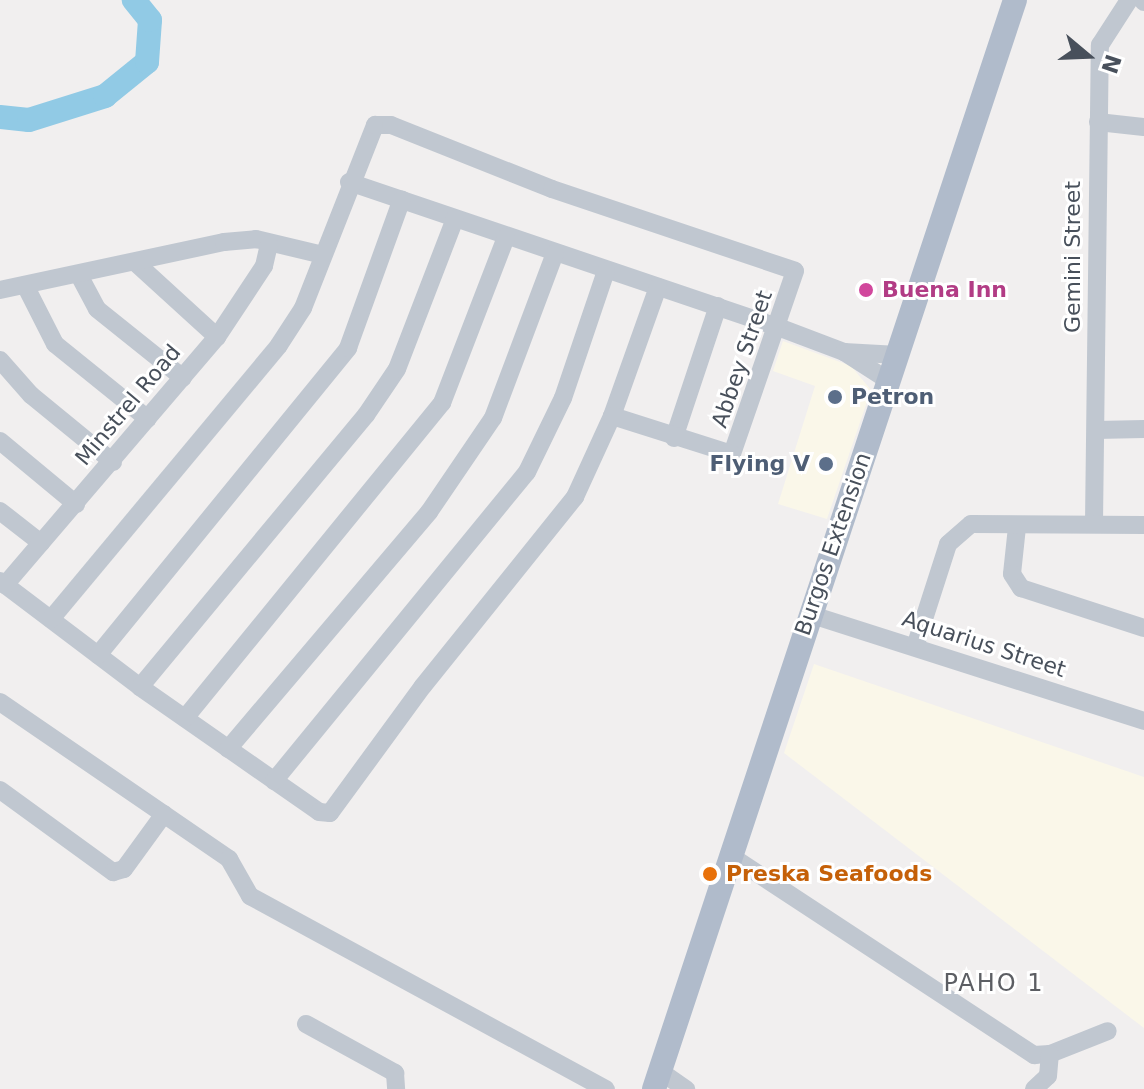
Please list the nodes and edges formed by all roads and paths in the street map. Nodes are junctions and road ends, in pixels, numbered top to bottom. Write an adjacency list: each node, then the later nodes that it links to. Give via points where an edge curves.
1 (1015, 0): 22 (main road, Burgos Extension)
2 (1129, 0): 3 (street, Gemini Street, via 1100,45)
3 (1098, 122): 4 (street); 29 (street, Gemini Street)
4 (1144, 127)
5 (349, 182): 6 (street); 11 (street); 19 (street, Abbey Street, via 369,129 391,125 552,189 795,271)
6 (402, 199): 7 (street); 44 (street, via 340,359)
7 (455, 219): 8 (street); 45 (street, via 410,342 366,415)
8 (506, 237): 10 (street); 47 (street, via 442,403)
9 (269, 245): 11 (street); 12 (street, via 256,239 224,242); 20 (street, Minstrel Road, via 264,266)
10 (555, 253): 13 (street); 49 (street, via 504,399 484,432 429,512)
11 (323, 255): 41 (street, via 303,308 279,345)
12 (136, 263): 14 (street); 20 (street)
13 (606, 271): 16 (street); 50 (street, via 563,398 527,472)
14 (79, 275): 15 (street); 24 (street, via 97,309)
15 (25, 285): 17 (street); 27 (street, via 55,344)
16 (658, 287): 18 (street); 26 (street)
17 (0, 290)
18 (718, 306): 19 (street); 30 (street)
19 (778, 327): 21 (street); 30 (street, Abbey Street, via 737,448 726,455)
20 (217, 337): 24 (street, Minstrel Road)
21 (844, 352): 22 (street); 25 (street)
22 (898, 355): 25 (main road, Burgos Extension)
23 (0, 360): 32 (street, via 31,395)
24 (183, 378): 27 (street, Minstrel Road)
25 (889, 381): 40 (main road, Burgos Extension)
26 (612, 416): 30 (street); 50 (street, via 590,470 560,521 423,686 334,811 319,812)
27 (148, 419): 32 (street, Minstrel Road)
28 (1144, 429): 29 (street)
29 (1096, 430): 35 (street, Gemini Street)
30 (674, 438)
31 (0, 441): 33 (street)
32 (113, 462): 33 (street, Minstrel Road)
33 (76, 504): 38 (street, Minstrel Road)
34 (0, 511): 38 (street)
35 (1094, 523): 36 (street); 37 (street)
36 (1144, 525)
37 (1017, 527): 42 (street, via 1012,574 1021,588); 43 (street, via 971,524 956,535)
38 (41, 543): 39 (street, Minstrel Road)
39 (2, 583): 41 (street)
40 (809, 614): 43 (street, Aquarius Street); 53 (main road, Burgos Extension)
41 (51, 619): 44 (street)
42 (1144, 628)
43 (915, 647): 48 (street, Aquarius Street)
44 (98, 655): 45 (street)
45 (140, 687): 47 (street)
46 (0, 702): 52 (street)
47 (185, 718): 49 (street)
48 (1144, 721)
49 (228, 749): 50 (street)
50 (274, 781)
51 (0, 790): 52 (street, via 113,872 124,869)
52 (164, 814): 59 (street, via 229,859 250,896)
53 (731, 856): 56 (street, via 1023,1050); 57 (main road, Burgos Extension)
54 (306, 1024): 58 (street, via 395,1073)
55 (1108, 1031): 56 (street)
56 (1050, 1054): 61 (street, via 1048,1076)
57 (657, 1080): 60 (street)
58 (396, 1089)
59 (606, 1089)
60 (686, 1089)
61 (1034, 1089)

